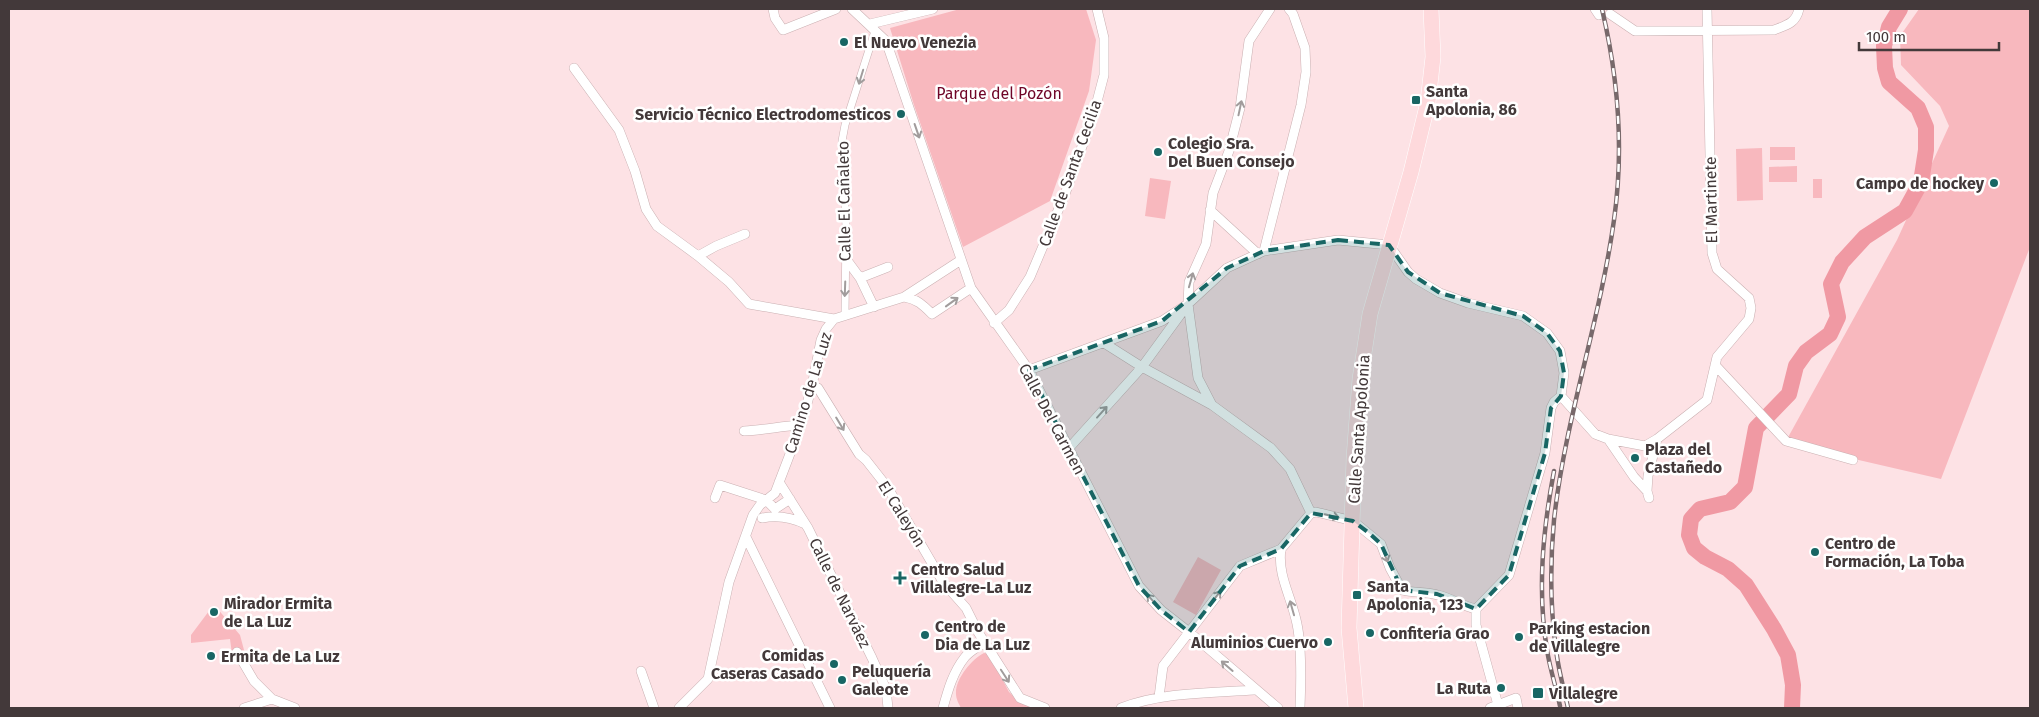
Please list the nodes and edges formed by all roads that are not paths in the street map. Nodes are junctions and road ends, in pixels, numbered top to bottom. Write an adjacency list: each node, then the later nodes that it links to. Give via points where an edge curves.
1 (773, 9): 2 (street, via 784,30)
2 (836, 9)
3 (852, 9): 12 (street, Calle Del Carmen)
4 (933, 9): 12 (street)
5 (1097, 9): 30 (street, Calle de Santa Cecilia, via 1104,38 1104,75 1094,113 1030,277 1009,310)
6 (1270, 9): 15 (street, one-way to 6, via 1240,108 1250,41)
7 (1289, 9): 18 (street, via 1306,48 1306,72 1301,105)
8 (1431, 9): 17 (main road, Calle Santa Apolonia, via 1433,57 1428,102)
9 (1707, 9): 13 (street, El Martinete)
10 (1798, 9): 13 (street, via 1791,24 1774,30)
11 (1612, 12): 13 (street, via 1635,31)
12 (872, 27): 20 (street, Calle El Cañaleto, one-way to 20, via 842,141); 21 (street, Calle Del Carmen, one-way to 21, via 886,41)
13 (1708, 30): 32 (street, El Martinete, via 1712,253 1717,269 1749,298 1751,308 1749,319 1717,356)
14 (574, 68): 19 (street, via 619,130 646,209 657,226)
15 (1210, 210): 18 (street); 26 (street, one-way to 15, via 1190,282 1206,244)
16 (745, 234): 19 (street)
17 (1389, 245): 18 (street, via 1338,240); 36 (street, via 1408,272 1440,293 1523,316 1546,333 1560,351 1564,373); 52 (main road, Calle Santa Apolonia, via 1370,314 1360,379)
18 (1261, 252): 26 (street, via 1227,268)
19 (698, 256): 29 (street, via 749,304)
20 (846, 259): 23 (street); 28 (street, Calle El Cañaleto, one-way to 28)
21 (961, 260): 24 (street, Calle Del Carmen); 25 (street)
22 (888, 267): 23 (street)
23 (860, 278): 27 (street)
24 (971, 288): 25 (street, one-way to 24, via 914,299 932,314); 30 (street, Calle Del Carmen)
25 (904, 298): 27 (street)
26 (1188, 304): 31 (street, via 1162,322); 33 (street); 37 (street, via 1198,378)
27 (874, 307): 28 (street)
28 (845, 316): 29 (street)
29 (834, 320): 35 (street, Camino de La Luz, via 821,340)
30 (994, 323): 34 (street, Calle Del Carmen)
31 (1104, 343): 33 (street); 34 (street)
32 (1715, 365): 41 (street, El Martinete, via 1707,400); 43 (street, via 1786,441)
33 (1142, 367): 37 (street); 42 (street, one-way to 33)
34 (1029, 370): 42 (street, Calle Del Carmen)
35 (812, 386): 38 (street, Camino de La Luz); 58 (street, El Caleyón, one-way to 58, via 818,388 859,454 888,488 943,582 966,608)
36 (1561, 396): 40 (street, El Martinete, via 1595,434); 56 (street, via 1550,408 1544,453 1509,576)
37 (1212, 405): 50 (street, via 1271,448 1290,469)
38 (801, 425): 39 (street); 44 (street, Camino de La Luz)
39 (744, 431)
40 (1608, 439): 41 (street, El Martinete, via 1645,446); 41 (street, via 1648,494 1648,476)
41 (1657, 439)
42 (1069, 448): 57 (street, Calle Del Carmen, one-way to 42, via 1161,610 1139,586)
43 (1853, 460)
44 (779, 482): 47 (street, Calle de Narváez); 48 (street, Camino de La Luz, via 775,493)
45 (726, 492): 48 (street)
46 (715, 498): 48 (street, via 720,485)
47 (790, 499): 49 (street); 53 (street, Calle de Narváez)
48 (763, 503): 49 (street); 54 (street, Camino de La Luz, via 753,515)
49 (775, 509): 51 (street)
50 (1311, 512): 52 (street, one-way to 52); 55 (street)
51 (762, 518): 53 (street, via 788,518); 54 (street)
52 (1353, 521): 56 (street, one-way to 56, via 1381,544 1402,590 1438,594); 78 (main road, Calle Santa Apolonia, via 1349,628)
53 (805, 524): 71 (street, Calle de Narváez, via 886,688)
54 (747, 533): 69 (street, Camino de La Luz, via 729,582 708,679); 70 (street)
55 (1282, 549): 57 (street, one-way to 55, via 1240,566); 77 (street, one-way to 55, via 1297,624 1279,563)
56 (1476, 609): 65 (street, via 1476,625)
57 (1189, 632): 61 (street, Calle Del Carmen, one-way to 57); 63 (street, via 1163,666)
58 (984, 642): 62 (street, via 967,656 957,670); 74 (street, El Caleyón, one-way to 74, via 1020,698)
59 (237, 652): 64 (street, via 254,680)
60 (641, 671): 68 (street)
61 (1254, 690): 63 (street); 76 (street, Calle Del Carmen)
62 (947, 694): 72 (street); 73 (street)
63 (1159, 697): 75 (street)
64 (272, 699): 66 (street); 67 (street)
65 (1494, 707): 79 (street, via 1516,698)
66 (244, 708)
67 (295, 708)
68 (654, 708)
69 (679, 708)
70 (830, 708)
71 (888, 708)
72 (943, 708)
73 (952, 708)
74 (1044, 708)
75 (1120, 708)
76 (1278, 708)
77 (1300, 708)
78 (1356, 708)
79 (1518, 708)

